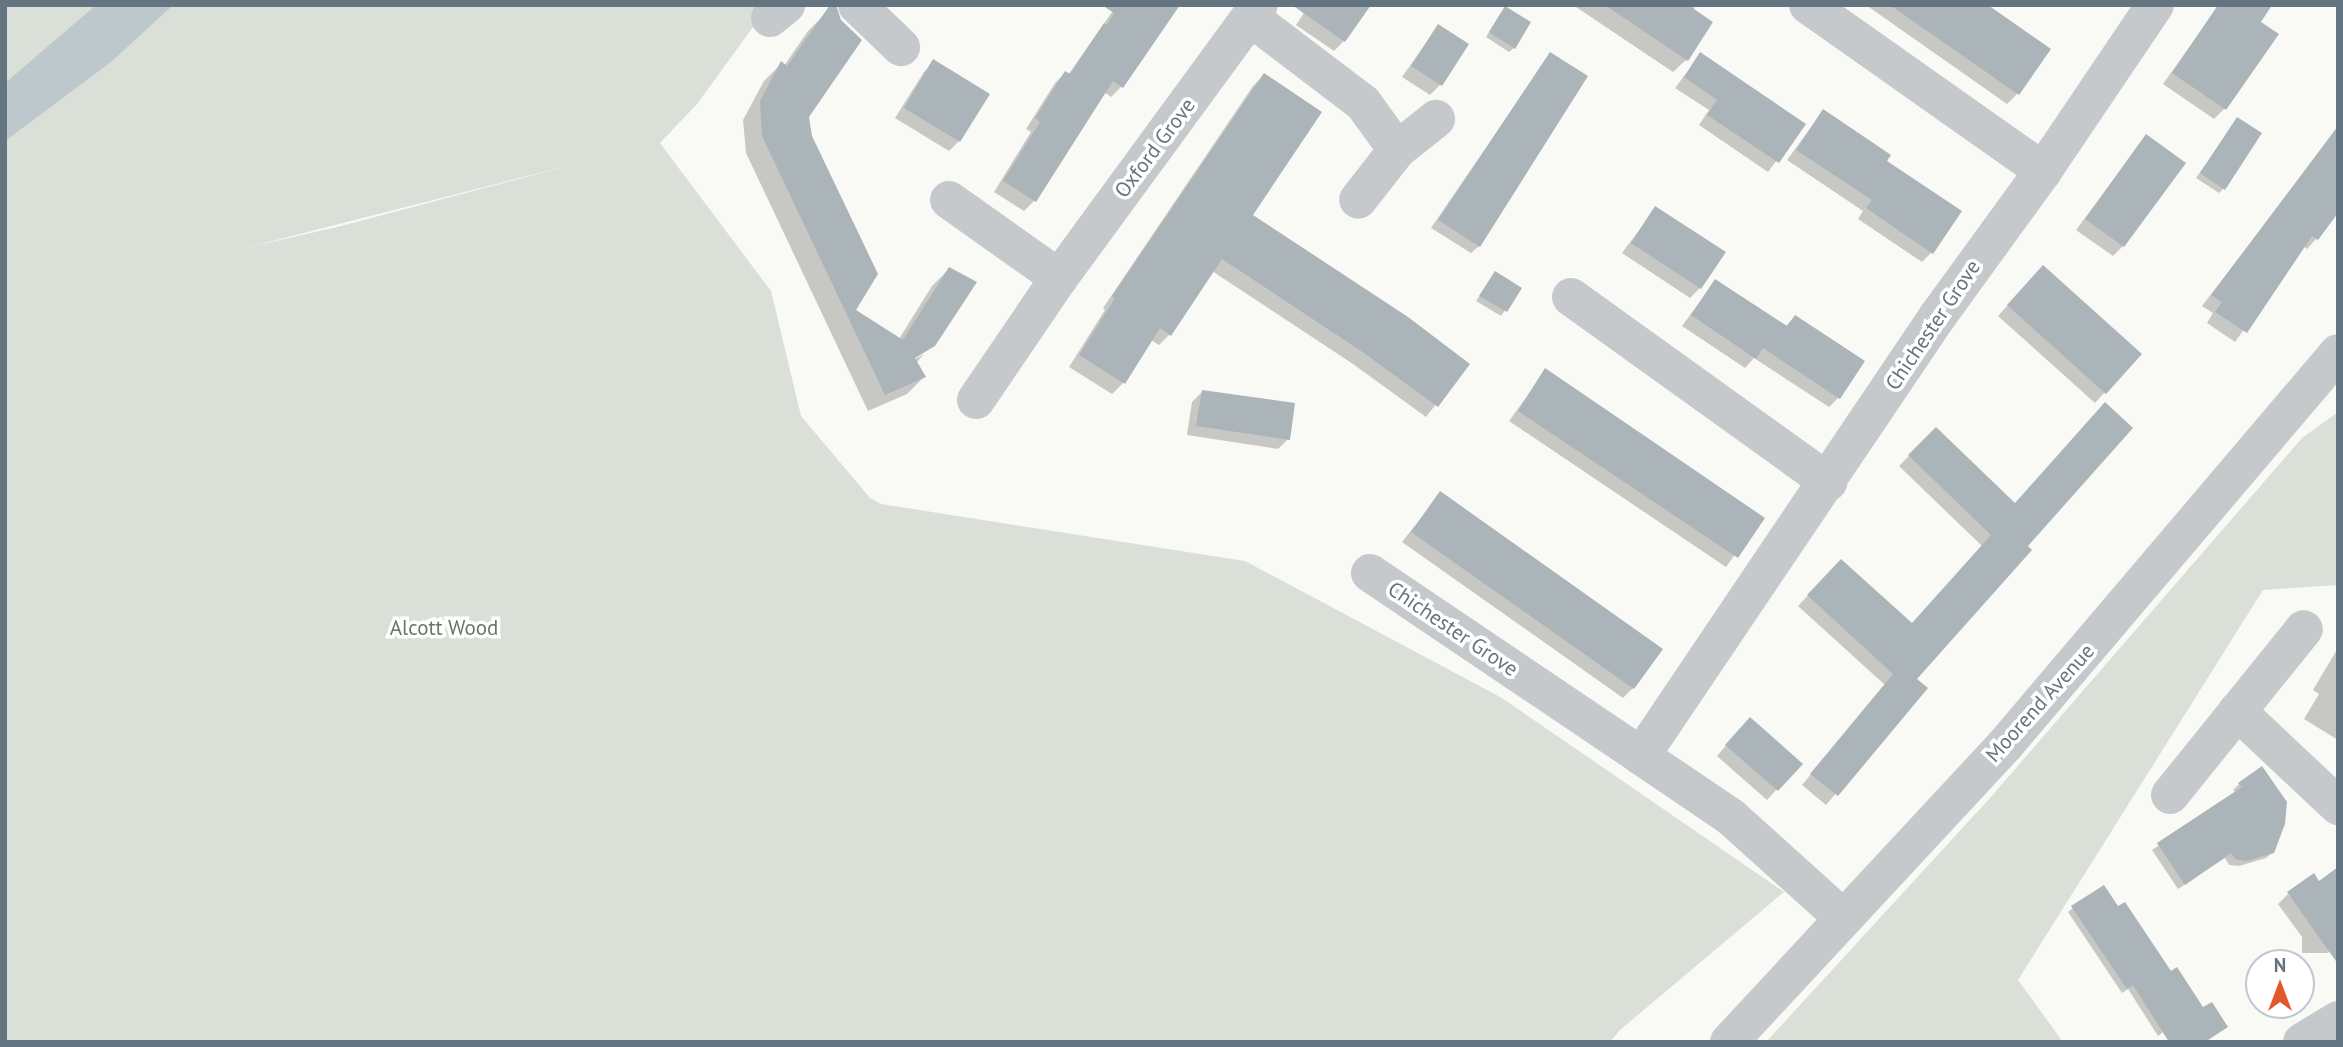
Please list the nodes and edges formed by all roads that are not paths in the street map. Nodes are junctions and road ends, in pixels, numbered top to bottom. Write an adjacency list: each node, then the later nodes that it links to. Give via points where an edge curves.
1 (858, 5): 5 (street)
2 (1808, 5): 8 (street)
3 (2155, 5): 8 (street, Chichester Grove)
4 (1255, 11): 7 (street, Oxford Grove, via 1363,103); 11 (street, Oxford Grove)
5 (901, 47)
6 (1436, 119): 7 (street)
7 (1396, 149): 10 (street)
8 (2043, 171): 15 (street, Chichester Grove, via 1937,317)
9 (949, 200): 11 (street)
10 (1358, 200)
11 (1059, 278): 14 (street, Oxford Grove)
12 (1571, 297): 15 (street)
13 (2338, 353): 22 (street, Moorend Avenue, via 2005,745)
14 (976, 400)
15 (1828, 482): 19 (street, Chichester Grove)
16 (1370, 573): 19 (street, Chichester Grove)
17 (2304, 629): 18 (street)
18 (2237, 711): 20 (street); 21 (street)
19 (1641, 756): 22 (street, Chichester Grove, via 1731,817)
20 (2170, 794)
21 (2338, 806)
22 (1842, 918): 23 (street, Moorend Avenue)
23 (1729, 1042)

